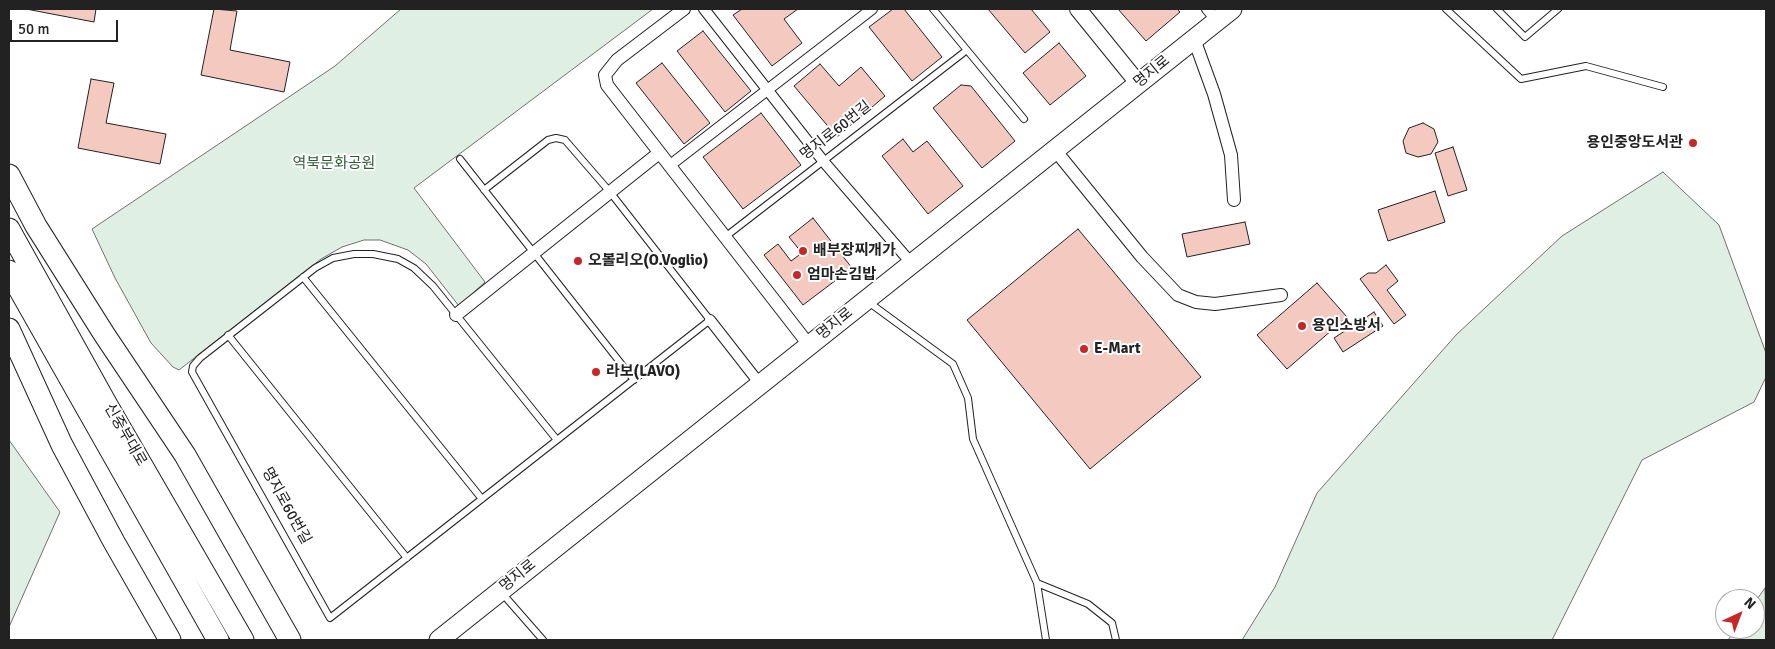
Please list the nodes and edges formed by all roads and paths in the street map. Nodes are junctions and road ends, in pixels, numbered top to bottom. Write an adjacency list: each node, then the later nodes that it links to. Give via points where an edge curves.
1 (684, 9): 18 (street, via 617,60 605,75 611,92)
2 (704, 9): 15 (street)
3 (872, 9): 15 (street)
4 (933, 9): 12 (lane)
5 (1078, 9): 13 (street)
6 (1232, 9): 10 (main road, 명지로)
7 (1446, 9): 14 (lane, via 1521,80 1586,66)
8 (1497, 9): 9 (lane, via 1525,37)
9 (1558, 9)
10 (1212, 15): 11 (main road, 명지로)
11 (1194, 39): 13 (main road, 명지로); 25 (street, via 1231,154)
12 (967, 50): 16 (lane); 20 (lane, 명지로60번길)
13 (1138, 83): 17 (main road, 명지로)
14 (1663, 87)
15 (767, 91): 20 (street); 21 (street)
16 (1024, 119)
17 (1055, 150): 29 (main road, 명지로); 32 (street, via 1142,257 1178,295 1196,302 1215,304)
18 (659, 153): 21 (street); 24 (street)
19 (460, 159): 23 (lane)
20 (824, 162): 27 (lane, 명지로60번길); 29 (street)
21 (669, 166): 27 (street)
22 (9, 176): 49 (highway, via 83,301 185,455)
23 (484, 190): 24 (lane, via 548,140 556,138 573,146); 28 (lane)
24 (610, 192): 28 (street); 35 (lane)
25 (1234, 200)
26 (9, 229): 48 (highway, 신중부대로)
27 (725, 237): 38 (street)
28 (534, 253): 34 (street); 39 (lane)
29 (912, 264): 33 (main road, 명지로)
30 (9, 271): 47 (highway, 신중부대로)
31 (303, 277): 34 (lane, 명지로60번길, via 333,258 354,254 398,259 414,268 433,286); 37 (lane, 명지로60번길); 42 (lane)
32 (1281, 295)
33 (866, 300): 38 (main road, 명지로); 44 (lane, via 953,364 968,398 973,439)
34 (456, 315): 41 (lane, 명지로60번길)
35 (710, 320): 39 (lane, 명지로60번길); 40 (street)
36 (9, 329): 46 (highway, via 62,445)
37 (228, 335): 43 (lane); 43 (lane, 명지로60번길, via 200,358 192,372 330,618)
38 (809, 345): 40 (main road, 명지로)
39 (634, 380): 41 (lane, 명지로60번길)
40 (760, 384): 45 (main road, 명지로)
41 (557, 440): 42 (lane, 명지로60번길)
42 (482, 499): 43 (lane, 명지로60번길)
43 (407, 558)
44 (1037, 583): 52 (lane); 53 (lane, via 1088,604 1112,623)
45 (500, 591): 50 (main road, 명지로); 51 (lane)
46 (170, 640)
47 (218, 640)
48 (243, 640)
49 (290, 640)
50 (439, 640)
51 (543, 640)
52 (1046, 640)
53 (1116, 640)

